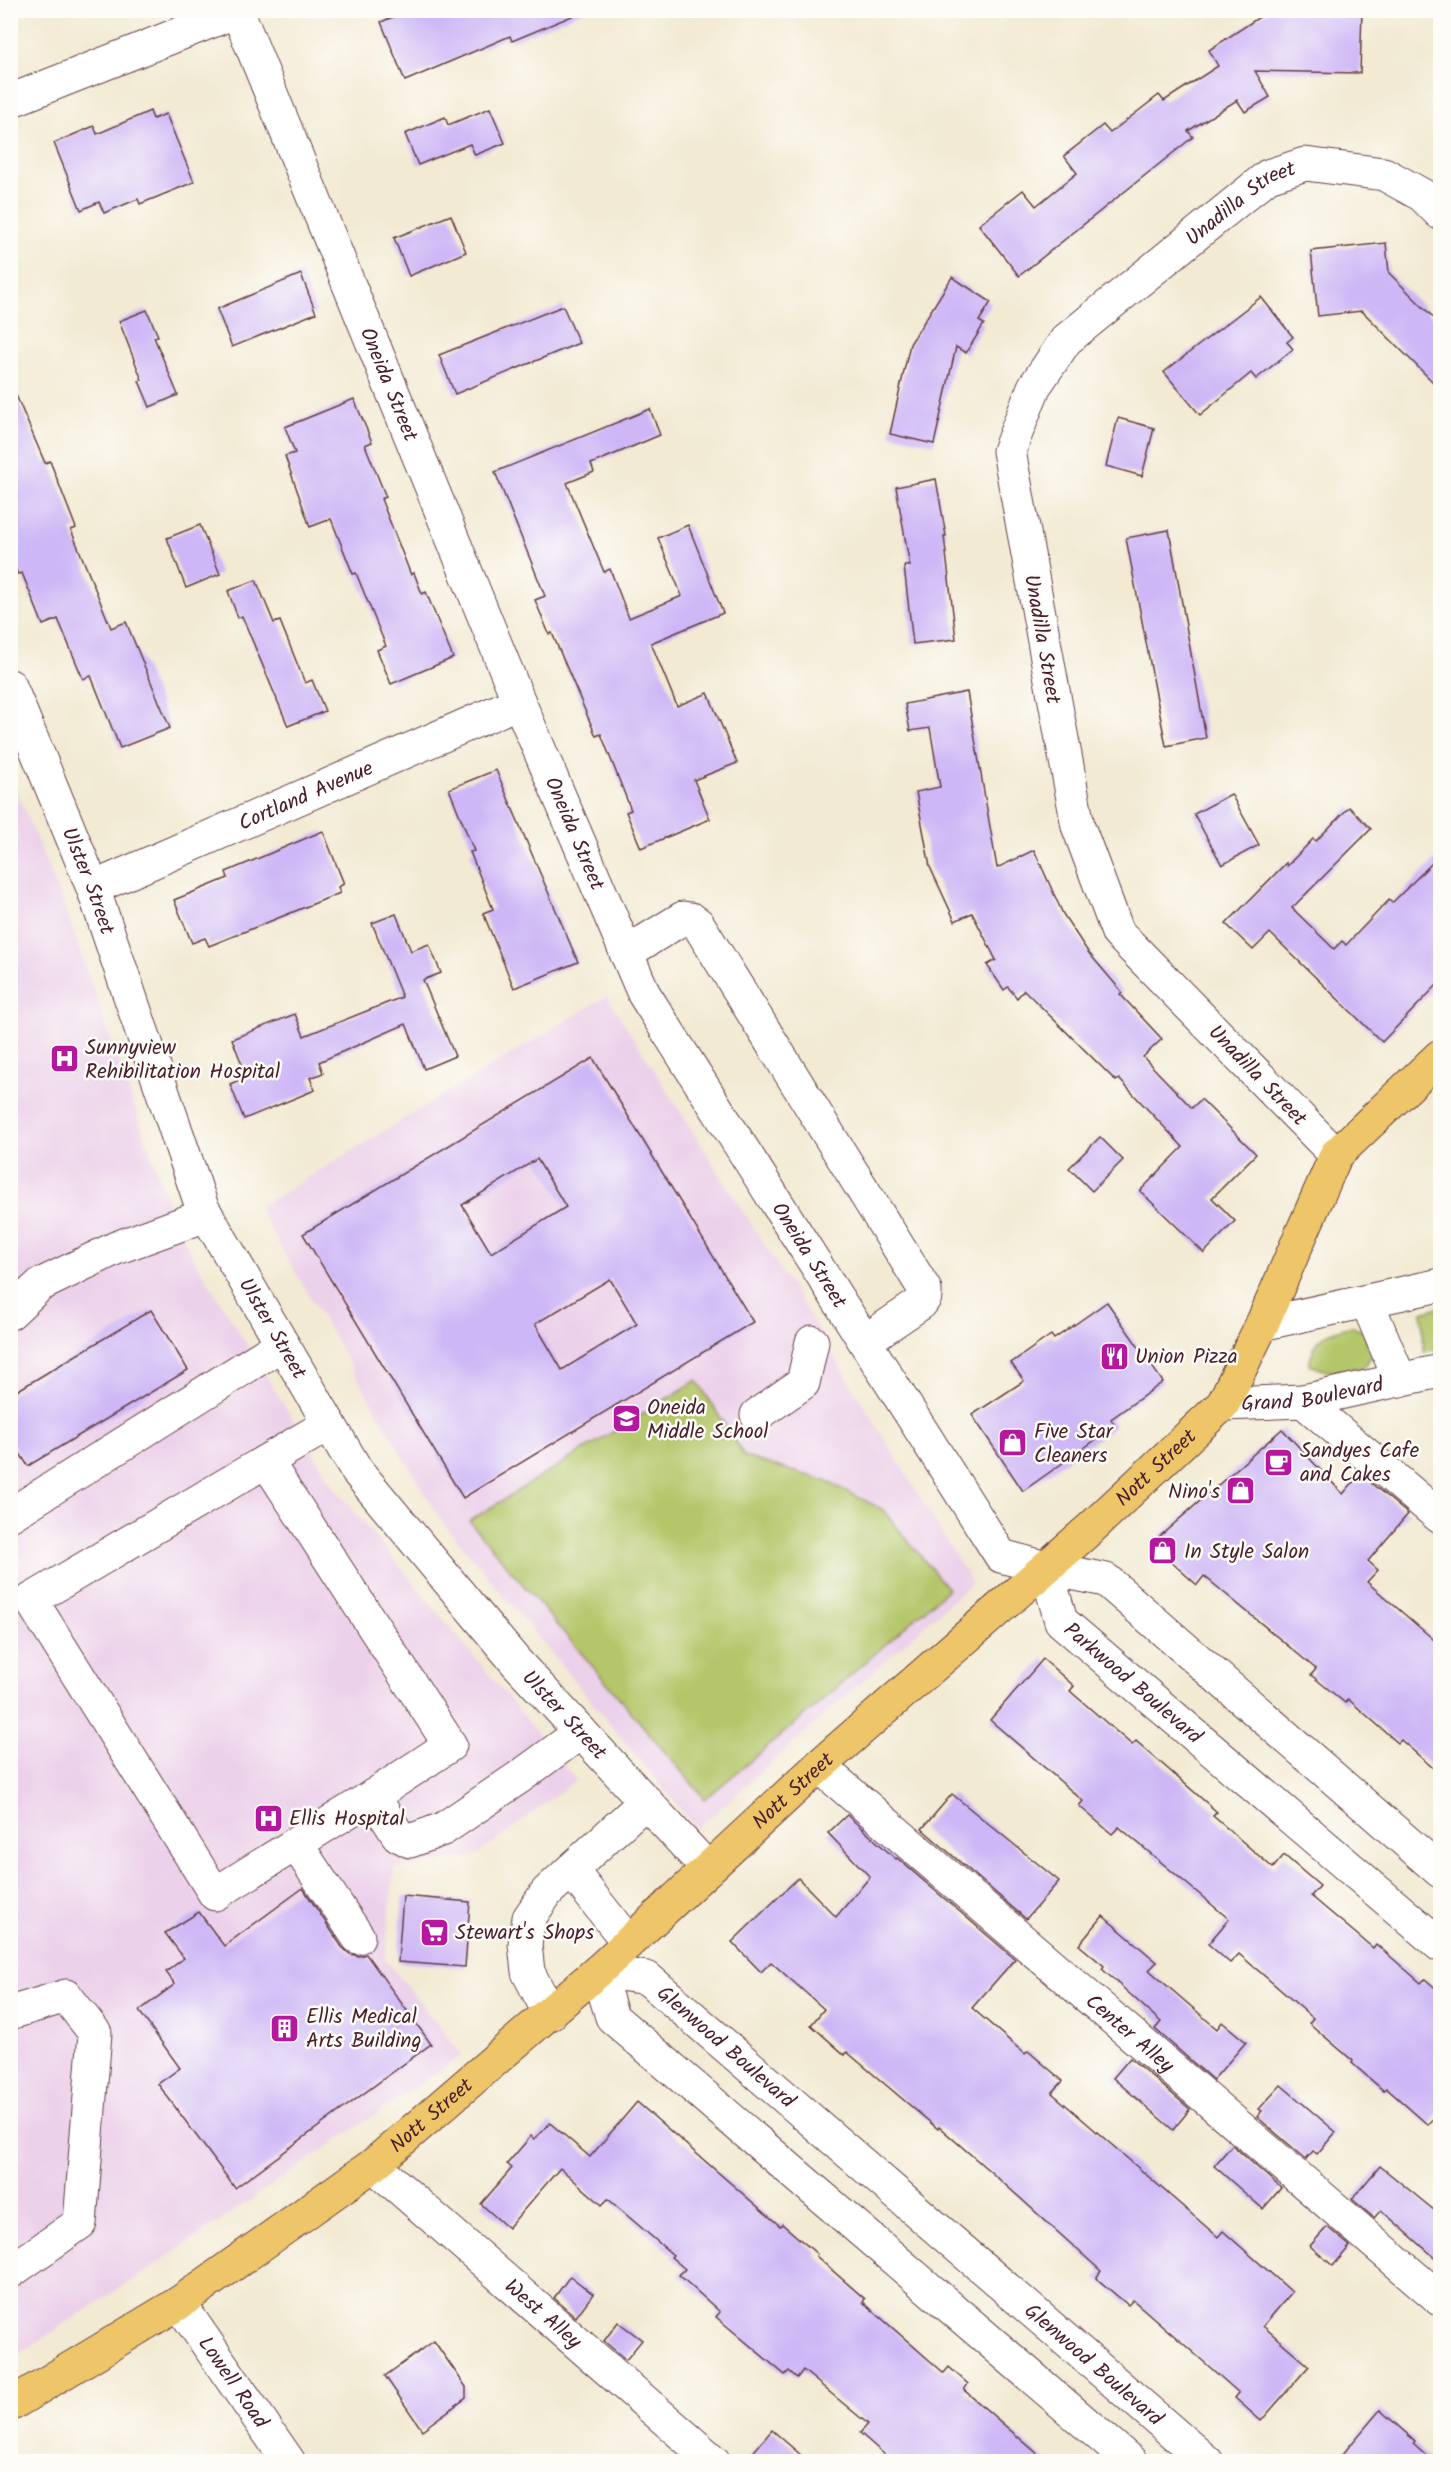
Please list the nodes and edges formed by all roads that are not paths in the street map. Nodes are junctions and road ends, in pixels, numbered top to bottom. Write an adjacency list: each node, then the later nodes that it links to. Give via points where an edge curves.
1 (238, 11): 2 (street); 5 (street, Oneida Street)
2 (10, 101)
3 (1440, 213): 9 (street, Unadilla Street, via 1422,195 1384,174 1305,164 1268,176 1066,340 1034,387 1009,451 1078,826 1118,933)
4 (10, 686): 6 (street, Ulster Street)
5 (519, 702): 6 (street, Cortland Avenue); 7 (street, Oneida Street)
6 (93, 888): 10 (street, Ulster Street)
7 (626, 953): 15 (street, Oneida Street, via 644,994); 15 (street, via 683,918 698,924 925,1290 921,1303)
8 (1440, 1056): 9 (main road, Nott Street)
9 (1336, 1155): 14 (main road, Nott Street)
10 (206, 1215): 13 (street, via 116,1248 40,1285); 17 (street, Ulster Street)
11 (1440, 1285): 12 (street)
12 (1367, 1302): 14 (street); 19 (street, Grand Boulevard)
13 (10, 1313)
14 (1262, 1324): 21 (main road, Nott Street)
15 (865, 1341): 27 (street, Oneida Street, via 1001,1556)
16 (812, 1342): 22 (street, via 803,1383)
17 (282, 1344): 23 (street, Ulster Street); 25 (street)
18 (1440, 1371): 19 (street, Grand Boulevard)
19 (1400, 1380): 20 (street, Grand Boulevard)
20 (1303, 1401): 21 (street, Grand Boulevard); 26 (street)
21 (1223, 1404): 27 (main road, Nott Street)
22 (757, 1415)
23 (329, 1424): 24 (street); 28 (street, Ulster Street, via 357,1471 516,1662)
24 (267, 1462): 30 (street, via 450,1745); 32 (street, via 31,1600 215,1894)
25 (10, 1515)
26 (1440, 1517)
27 (1046, 1568): 29 (main road, Nott Street); 35 (street, via 1107,1580); 38 (street, Parkwood Boulevard, via 1061,1621)
28 (581, 1732): 30 (street, via 443,1829 410,1841 398,1835); 31 (street, Ulster Street)
29 (819, 1766): 33 (main road, Nott Street); 44 (street, Center Alley)
30 (373, 1796): 32 (street)
31 (646, 1802): 33 (street, Ulster Street); 34 (street)
32 (296, 1844): 36 (street)
33 (708, 1869): 37 (main road, Nott Street)
34 (571, 1870): 37 (street); 41 (street, via 546,1892 529,1918 525,1944 528,1972)
35 (1440, 1871)
36 (358, 1937)
37 (628, 1942): 39 (main road, Nott Street)
38 (1440, 1945)
39 (598, 1971): 41 (main road, Nott Street); 46 (street, Glenwood Boulevard, via 647,1978); 47 (street, via 612,2017)
40 (10, 2013): 43 (street, via 66,1996 94,2033 80,2223)
41 (549, 2014): 42 (main road, Nott Street)
42 (373, 2165): 45 (main road, Nott Street); 50 (street, West Alley)
43 (10, 2272)
44 (1440, 2299)
45 (178, 2304): 48 (main road, Nott Street); 49 (street, Lowell Road)
46 (1065, 2339): 47 (street); 52 (street, Glenwood Boulevard)
47 (1033, 2378): 51 (street)
48 (10, 2405)
49 (289, 2462)
50 (714, 2462)
51 (1131, 2462)
52 (1207, 2462)

